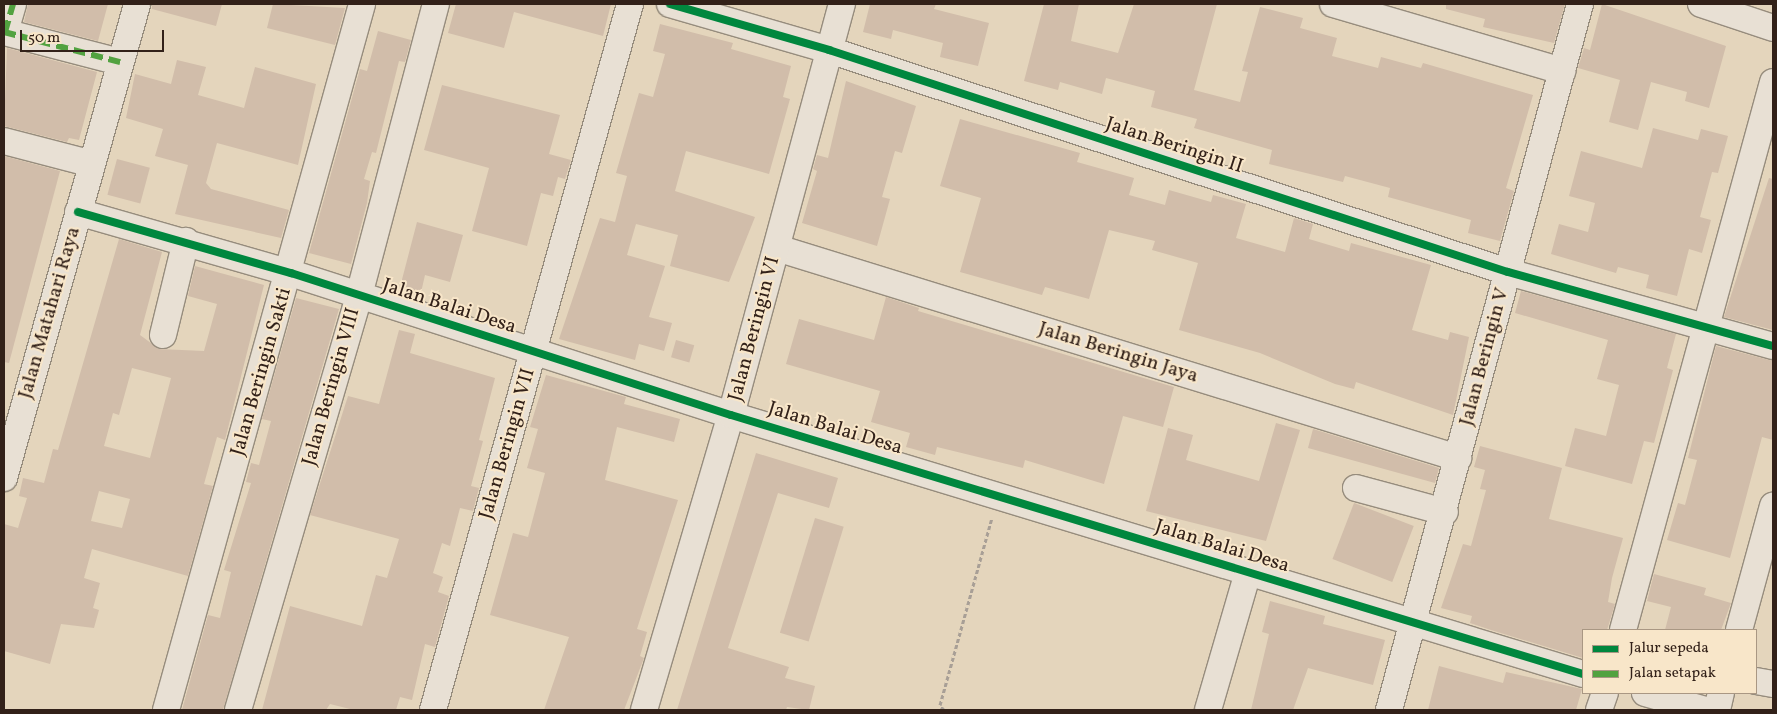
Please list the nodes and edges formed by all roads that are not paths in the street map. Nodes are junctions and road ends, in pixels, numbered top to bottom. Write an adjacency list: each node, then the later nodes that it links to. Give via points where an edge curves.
1 (13, 4): 12 (street)
2 (136, 4): 14 (street, Jalan Matahari Raya)
3 (362, 4): 23 (street, Jalan Beringin Sakti)
4 (436, 4): 24 (street, Jalan Beringin VIII)
5 (630, 4): 28 (street, Jalan Beringin VII)
6 (670, 4): 13 (street, Jalan Beringin II)
7 (842, 4): 13 (street, Jalan Beringin VI)
8 (1333, 4): 15 (street)
9 (1580, 4): 15 (street, Jalan Beringin V)
10 (1701, 4): 11 (street)
11 (1773, 28)
12 (4, 32): 14 (street)
13 (830, 50): 21 (street, Jalan Beringin VI); 22 (street, Jalan Beringin II)
14 (120, 62): 18 (street, Jalan Matahari Raya)
15 (1562, 71): 22 (street, Jalan Beringin V)
16 (1773, 82): 25 (street)
17 (4, 141): 18 (street)
18 (92, 164): 19 (street, Jalan Matahari Raya)
19 (78, 212): 20 (street, Jalan Balai Desa); 31 (street, Jalan Matahari Raya)
20 (186, 241): 23 (street, Jalan Balai Desa); 26 (street)
21 (777, 248): 29 (street, Jalan Beringin VI); 30 (street, Jalan Beringin Jaya)
22 (1508, 272): 25 (street, Jalan Beringin II); 30 (street, Jalan Beringin V)
23 (291, 273): 24 (street, Jalan Balai Desa); 46 (street, Jalan Beringin Sakti)
24 (359, 295): 28 (street, Jalan Balai Desa); 47 (street, Jalan Beringin VIII)
25 (1708, 329): 27 (street, Jalan Beringin II); 38 (street)
26 (163, 335)
27 (1773, 346)
28 (534, 352): 29 (street, Jalan Balai Desa); 48 (street, Jalan Beringin VII)
29 (731, 415): 36 (street, Jalan Balai Desa); 49 (street, Jalan Beringin VI)
30 (1458, 458): 34 (street, Jalan Beringin V)
31 (4, 478)
32 (1356, 488): 34 (street)
33 (1773, 506): 35 (street)
34 (1445, 512): 37 (street, Jalan Beringin V)
35 (1770, 532): 39 (street)
36 (1248, 572): 37 (street, Jalan Balai Desa); 50 (street)
37 (1415, 623): 40 (street, Jalan Balai Desa); 51 (street, Jalan Beringin V)
38 (1623, 629)
39 (1739, 629)
40 (1582, 674)
41 (1757, 681): 42 (street)
42 (1773, 684)
43 (1605, 694): 52 (street)
44 (1649, 694): 53 (street)
45 (1721, 694): 54 (street)
46 (166, 710)
47 (238, 710)
48 (433, 710)
49 (644, 710)
50 (1208, 710)
51 (1389, 710)
52 (1599, 710)
53 (1705, 710)
54 (1716, 710)

